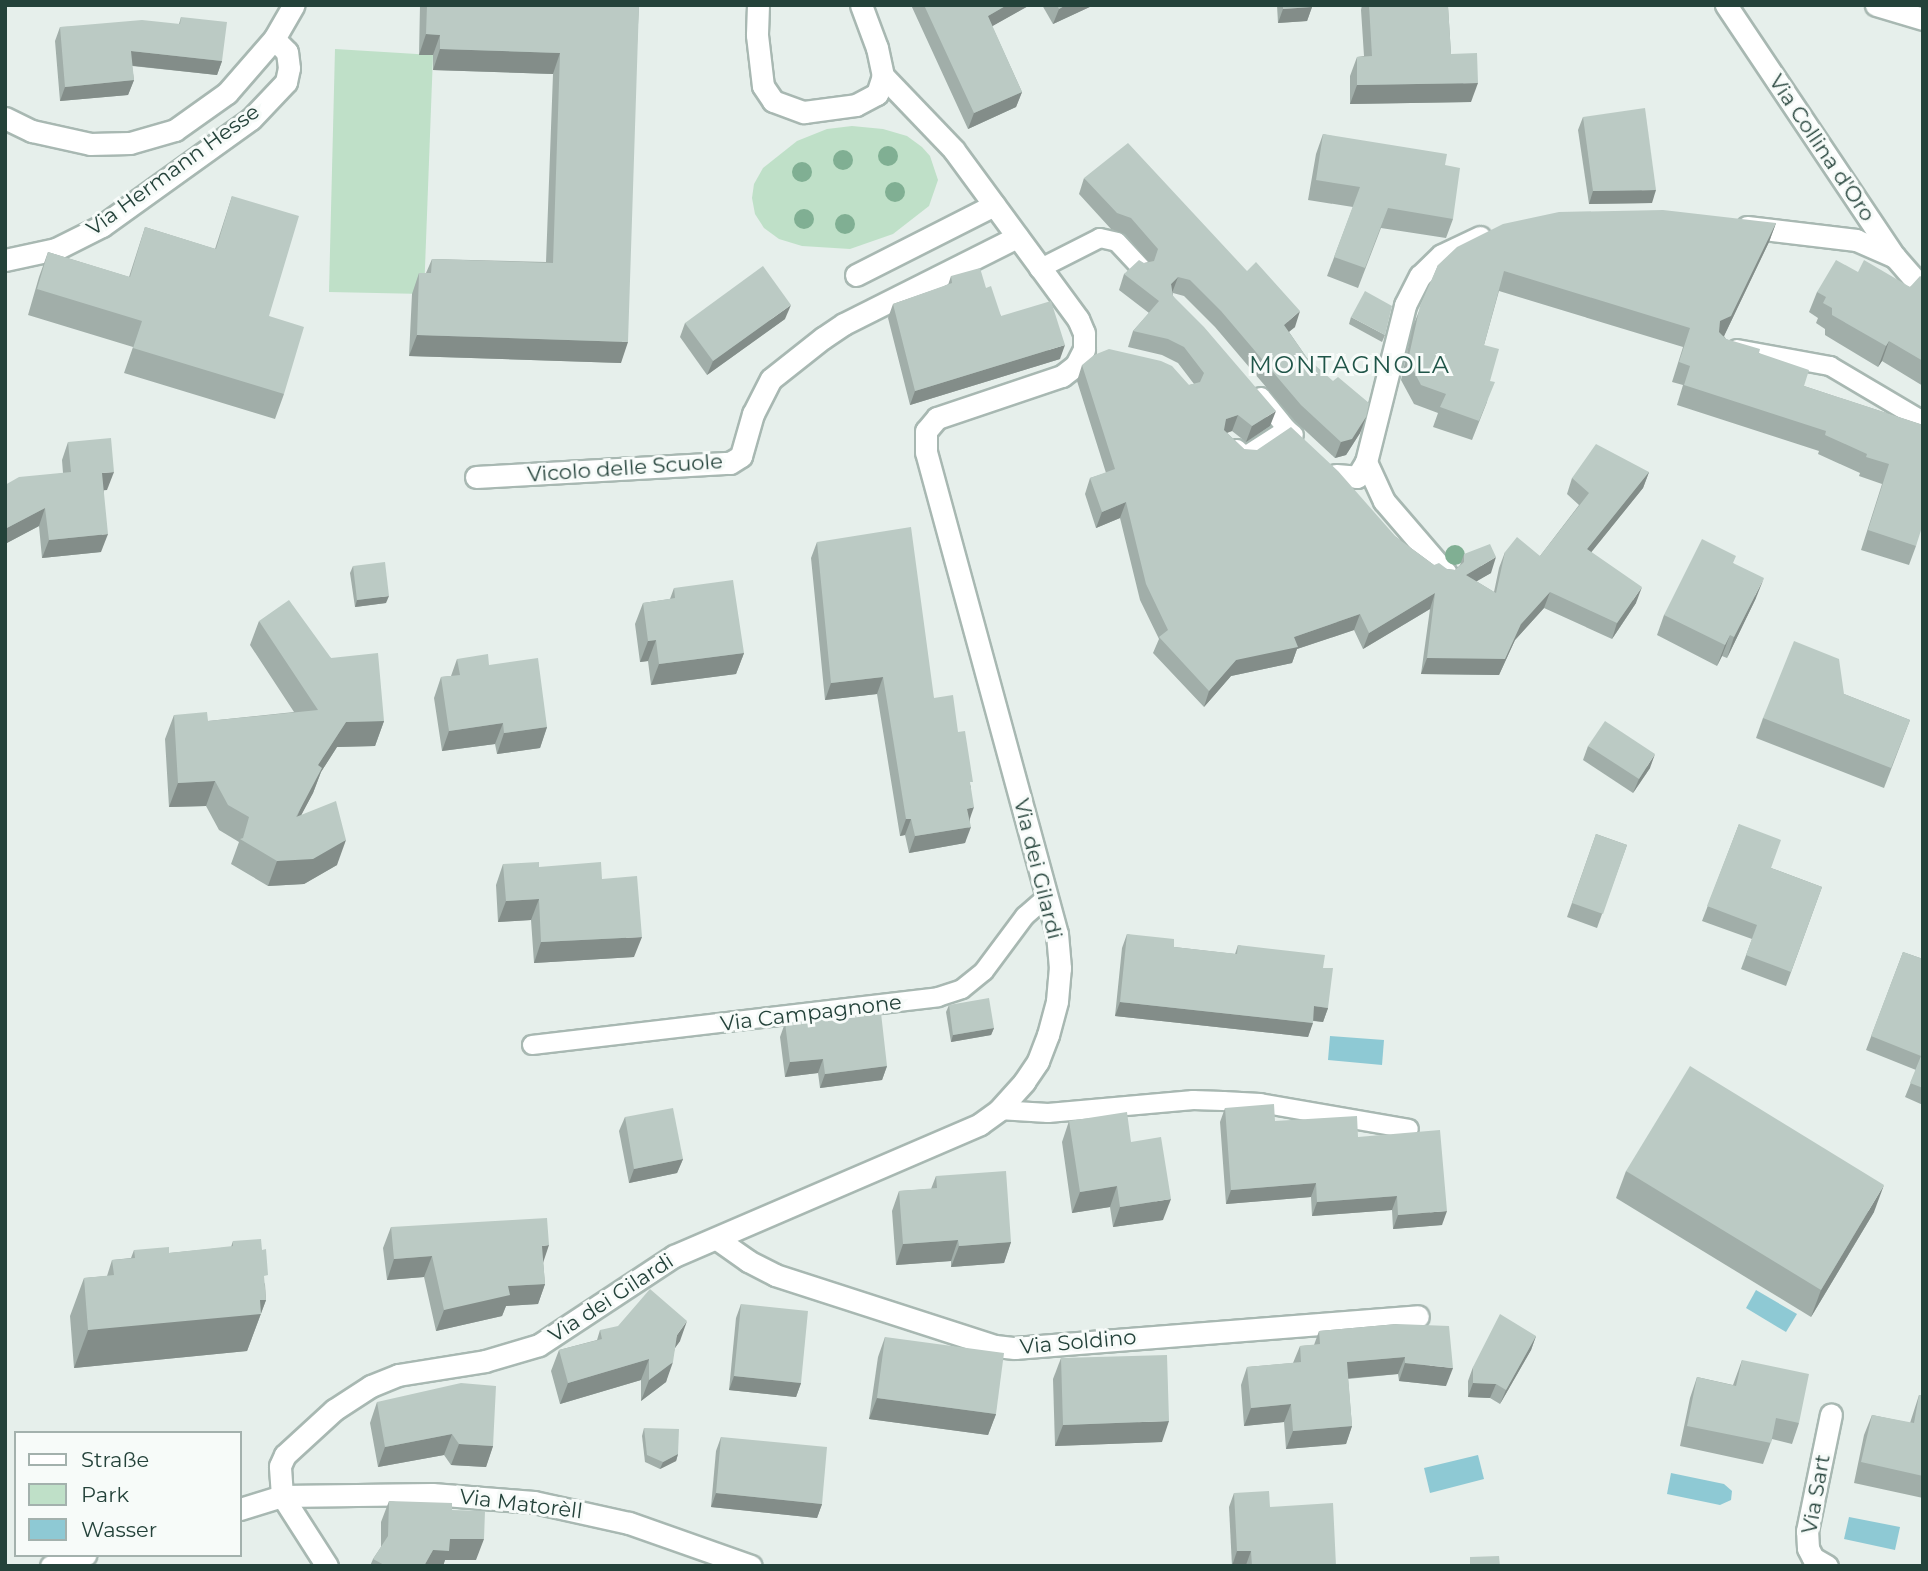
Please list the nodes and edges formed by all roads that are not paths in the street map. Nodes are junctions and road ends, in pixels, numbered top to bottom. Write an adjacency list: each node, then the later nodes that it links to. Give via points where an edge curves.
1 (294, 5): 7 (street)
2 (758, 5): 8 (street, via 763,86 782,107 804,113 856,105 877,94)
3 (861, 5): 8 (street)
4 (1726, 5): 14 (street, Via Collina d'Oro)
5 (1876, 5): 6 (street)
6 (1923, 19)
7 (274, 38): 9 (street, via 228,93 175,130 130,143 90,144 33,131); 15 (street, Via Hermann Hesse, via 287,52 286,82 251,119 102,226 56,249)
8 (883, 76): 10 (street, Via dei Gilardi, via 954,150)
9 (5, 118)
10 (994, 205): 13 (street, Via dei Gilardi); 18 (street)
11 (1732, 225): 14 (street, via 1856,240)
12 (1502, 229): 26 (street, via 1442,254 1420,276 1405,305)
13 (1017, 237): 17 (street, Via dei Gilardi); 28 (street, Vicolo delle Scuole, via 823,338 771,379 753,414 741,456 730,463)
14 (1895, 257): 19 (street, Via Collina d'Oro)
15 (5, 260)
16 (1141, 268): 17 (lane, via 1117,242 1100,238)
17 (1039, 269): 30 (street, Via dei Gilardi, via 1078,319 1090,351 1062,376 937,418 926,431 926,452)
18 (856, 275)
19 (1923, 289)
20 (1722, 347): 22 (lane, via 1830,366)
21 (1252, 387): 23 (lane)
22 (1923, 421)
23 (1287, 429): 24 (lane, via 1245,456); 25 (lane)
24 (1229, 442)
25 (1307, 447)
26 (1366, 462): 27 (street, via 1357,477); 29 (street, via 1384,502)
27 (1331, 471)
28 (476, 477)
29 (1446, 573)
30 (1048, 896): 31 (lane, Via Campagnone, via 1025,916 984,971 962,989 938,997); 32 (street, Via dei Gilardi, via 1060,968 1057,1001 1038,1061)
31 (532, 1045)
32 (999, 1110): 33 (lane, via 1048,1113 1223,1101 1260,1103); 34 (street, Via dei Gilardi, via 980,1124)
33 (1409, 1129)
34 (717, 1239): 35 (street, Via Soldino, via 775,1275 995,1346); 37 (street, Via dei Gilardi, via 655,1266 539,1345 485,1361 398,1375 370,1387 334,1410 285,1455 280,1466)
35 (1418, 1316)
36 (1831, 1414): 43 (street, Via Sart, via 1807,1531 1813,1558)
37 (282, 1496): 38 (street, Via Matorèll); 41 (street); 42 (street, Via Matorèll, via 432,1494 534,1502 629,1522)
38 (242, 1508)
39 (79, 1557): 40 (street)
40 (51, 1566)
41 (327, 1566)
42 (751, 1566)
43 (1827, 1566)

